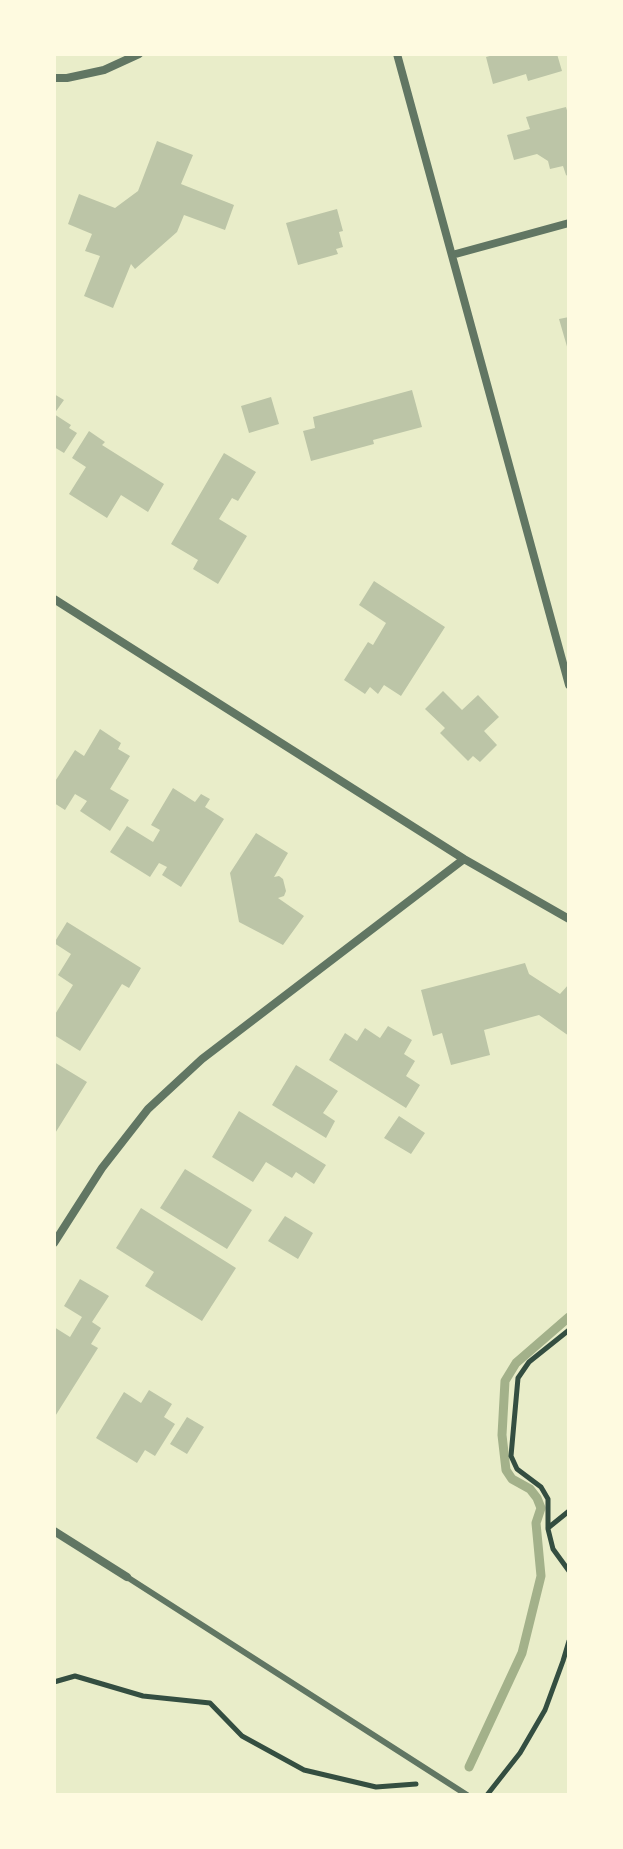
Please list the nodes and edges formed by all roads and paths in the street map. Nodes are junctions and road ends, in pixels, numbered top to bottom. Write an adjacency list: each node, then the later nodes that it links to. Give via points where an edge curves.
1 (139, 54): 3 (street, via 104,70)
2 (397, 54): 5 (street)
3 (54, 78)
4 (569, 223): 5 (street)
5 (452, 255): 7 (street)
6 (54, 599): 8 (street)
7 (569, 685)
8 (464, 859): 9 (street); 10 (street, via 202,1059 148,1109)
9 (569, 919)
10 (54, 1243)
11 (569, 1330): 13 (path, via 529,1362 518,1378 511,1456 548,1499)
12 (569, 1511): 13 (path)
13 (548, 1529): 15 (path, via 553,1549)
14 (54, 1531): 16 (street)
15 (569, 1571)
16 (127, 1577): 19 (lane)
17 (569, 1641): 21 (path, via 545,1710)
18 (54, 1682): 19 (path, via 75,1676 143,1696 210,1703 242,1736 304,1770 376,1787)
19 (445, 1782): 20 (lane)
20 (467, 1795)
21 (487, 1795)

